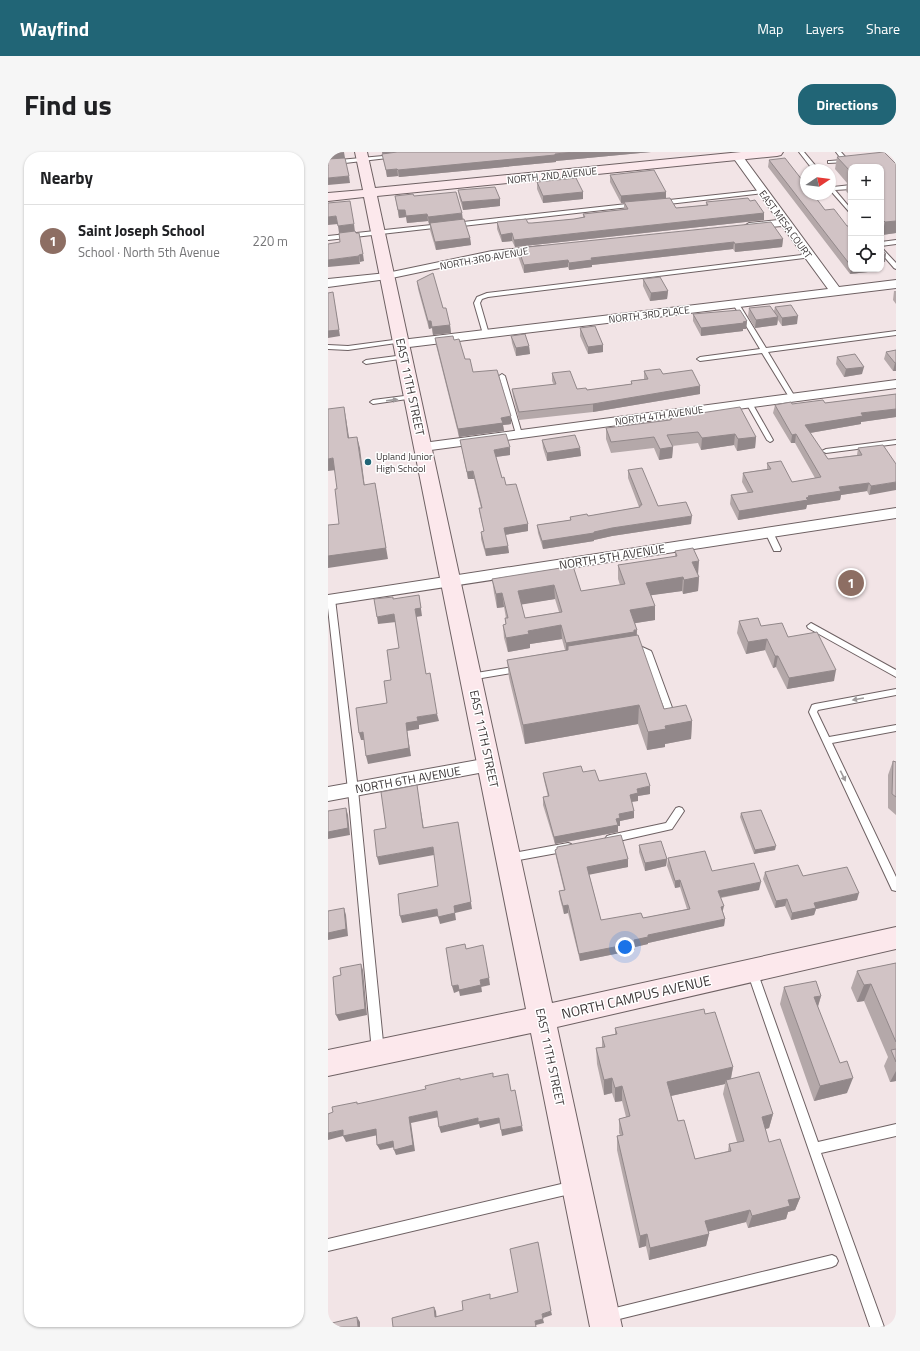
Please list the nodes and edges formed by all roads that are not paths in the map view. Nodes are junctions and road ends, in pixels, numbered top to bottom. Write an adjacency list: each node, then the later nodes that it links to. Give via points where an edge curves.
1 (777, 152): 6 (street, NORTH 2ND AVENUE)
2 (801, 152): 9 (lane)
3 (838, 152): 7 (lane, via 846,160)
4 (362, 156): 5 (lane); 8 (lane); 13 (street, EAST 11TH STREET)
5 (400, 156)
6 (737, 156): 12 (street, EAST MESA COURT); 13 (street, NORTH 2ND AVENUE)
7 (830, 162)
8 (328, 163)
9 (811, 164)
10 (848, 187): 11 (lane)
11 (836, 188)
12 (762, 192): 16 (lane); 19 (street, EAST MESA COURT)
13 (370, 193): 15 (street, NORTH 2ND AVENUE); 21 (street, EAST 11TH STREET)
14 (836, 194): 18 (lane)
15 (328, 197)
16 (651, 204)
17 (643, 205): 21 (lane)
18 (848, 208)
19 (785, 222): 20 (street); 27 (street, EAST MESA COURT)
20 (737, 227)
21 (378, 233): 22 (lane); 29 (street, EAST 11TH STREET)
22 (328, 238)
23 (896, 242): 24 (lane)
24 (884, 244)
25 (555, 247): 29 (street, NORTH 3RD AVENUE, via 492,254)
26 (884, 253): 28 (lane)
27 (810, 256): 32 (street, EAST MESA COURT); 35 (lane, via 487,295 480,298 477,304)
28 (896, 267)
29 (387, 276): 30 (street, NORTH 3RD AVENUE); 37 (street, EAST 11TH STREET)
30 (328, 283)
31 (896, 284): 32 (street, NORTH 3RD PLACE)
32 (836, 292): 33 (street, NORTH 3RD PLACE)
33 (736, 304): 35 (street, NORTH 3RD PLACE); 38 (lane)
34 (896, 333): 38 (lane)
35 (486, 334): 37 (street, NORTH 3RD PLACE)
36 (328, 347): 37 (lane)
37 (402, 347): 40 (lane); 43 (street, EAST 11TH STREET)
38 (763, 350): 39 (lane); 44 (lane)
39 (700, 359)
40 (366, 362)
41 (502, 376): 47 (lane)
42 (896, 384): 44 (street, NORTH 4TH AVENUE)
43 (412, 397): 45 (lane, one-way to 43); 50 (street, EAST 11TH STREET)
44 (792, 397): 46 (street, NORTH 4TH AVENUE)
45 (373, 402)
46 (749, 403): 47 (street, NORTH 4TH AVENUE); 48 (lane)
47 (519, 434): 50 (street, NORTH 4TH AVENUE)
48 (770, 440)
49 (896, 442): 51 (lane)
50 (422, 447): 55 (street, EAST 11TH STREET)
51 (826, 452)
52 (896, 513): 53 (street, NORTH 5TH AVENUE)
53 (769, 532): 54 (lane); 55 (street, NORTH 5TH AVENUE)
54 (777, 549)
55 (451, 582): 56 (street, NORTH 5TH AVENUE); 61 (street, EAST 11TH STREET)
56 (330, 600): 67 (lane)
57 (811, 626): 60 (lane)
58 (624, 652): 63 (lane, via 640,649 648,653)
59 (531, 667): 61 (lane)
60 (896, 674)
61 (470, 677): 66 (street, EAST 11TH STREET)
62 (896, 692): 65 (lane, one-way to 65, via 815,707 813,712)
63 (670, 713)
64 (896, 728): 65 (lane)
65 (826, 741): 73 (lane, one-way to 73)
66 (489, 765): 67 (street, NORTH 6TH AVENUE); 72 (street, EAST 11TH STREET)
67 (352, 790): 68 (street, NORTH 6TH AVENUE); 77 (lane)
68 (328, 794)
69 (679, 810): 70 (lane, via 669,826)
70 (601, 841)
71 (580, 845): 72 (lane)
72 (508, 858): 76 (street, EAST 11TH STREET)
73 (896, 886)
74 (896, 938): 75 (street, NORTH CAMPUS AVENUE)
75 (752, 971): 76 (street, NORTH CAMPUS AVENUE); 80 (lane)
76 (541, 1018): 77 (street, NORTH CAMPUS AVENUE); 81 (street, EAST 11TH STREET)
77 (378, 1052): 78 (street, NORTH CAMPUS AVENUE)
78 (328, 1063)
79 (896, 1130): 80 (lane)
80 (814, 1150): 85 (lane)
81 (577, 1187): 82 (lane); 84 (street, EAST 11TH STREET)
82 (328, 1245)
83 (832, 1261): 84 (lane)
84 (605, 1322)
85 (877, 1327)

